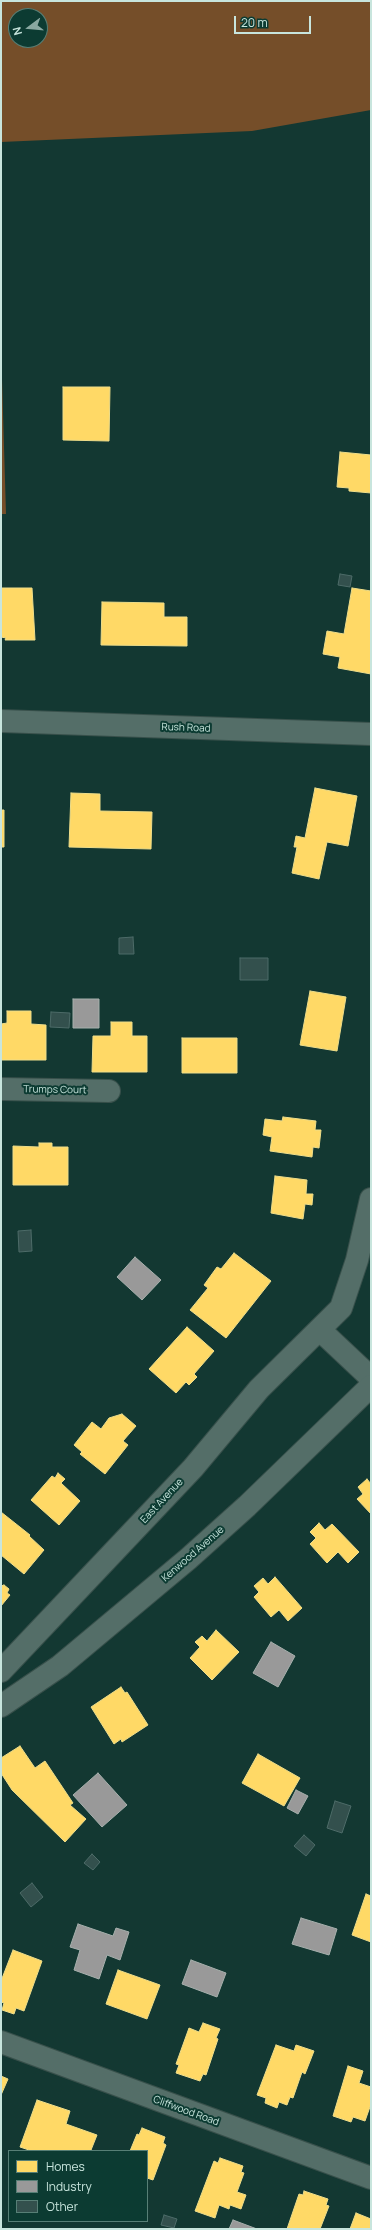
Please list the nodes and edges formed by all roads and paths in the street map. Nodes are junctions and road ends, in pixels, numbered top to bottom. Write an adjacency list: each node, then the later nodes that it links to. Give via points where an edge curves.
1 (1, 721): 2 (street, Rush Road)
2 (371, 734)
3 (1, 1089): 4 (street, Trumps Court)
4 (109, 1091)
5 (371, 1199): 6 (street, East Avenue, via 357,1260 341,1308)
6 (320, 1330): 7 (street); 9 (street, East Avenue, via 259,1389 193,1468)
7 (371, 1378)
8 (371, 1386): 10 (street, Kenwood Avenue, via 247,1506 182,1564 60,1666)
9 (1, 1671)
10 (1, 1706)
11 (1, 2042): 12 (street, Cliffwood Road)
12 (371, 2178)

